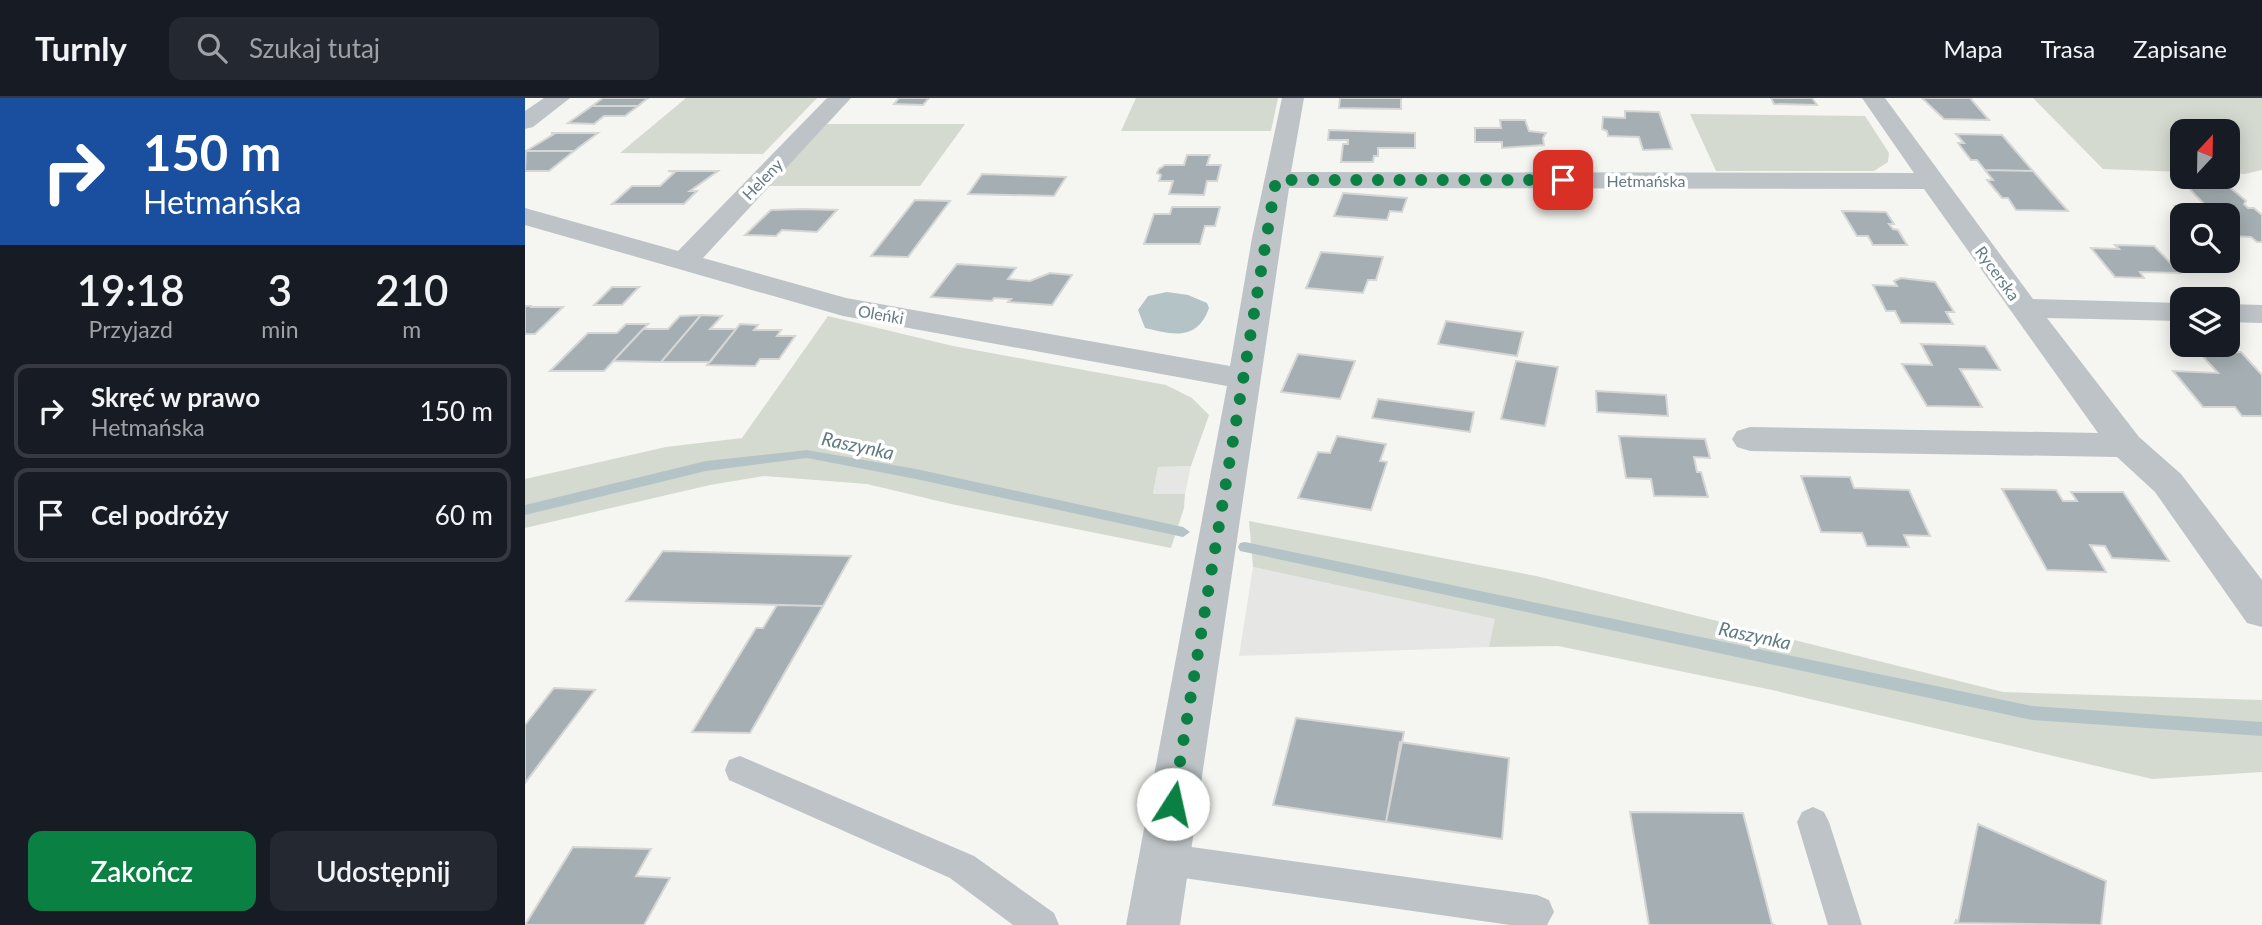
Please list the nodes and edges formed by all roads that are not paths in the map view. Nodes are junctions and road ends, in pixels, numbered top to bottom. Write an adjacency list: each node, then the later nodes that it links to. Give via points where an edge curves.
1 (559, 98): 5 (street)
2 (840, 98): 9 (street, Heleny)
3 (1293, 98): 6 (street)
4 (1874, 98): 7 (street, Rycerska)
5 (525, 122)
6 (1276, 180): 7 (street, Hetmańska); 14 (street)
7 (1932, 181): 10 (street, Rycerska)
8 (525, 216): 9 (street, Oleńki)
9 (684, 261): 14 (street, Oleńki, via 843,307)
10 (2024, 308): 11 (street); 16 (street, Rycerska)
11 (2170, 312)
12 (2240, 313): 13 (street)
13 (2262, 314)
14 (1245, 379): 20 (street)
15 (1750, 439): 16 (street)
16 (2126, 444): 17 (street, Rycerska, via 2168,483)
17 (2262, 611)
18 (740, 770): 22 (lane, via 962,867)
19 (1812, 822): 24 (lane)
20 (1163, 859): 21 (lane); 23 (street)
21 (1537, 912)
22 (1042, 925)
23 (1153, 925)
24 (1845, 925)

